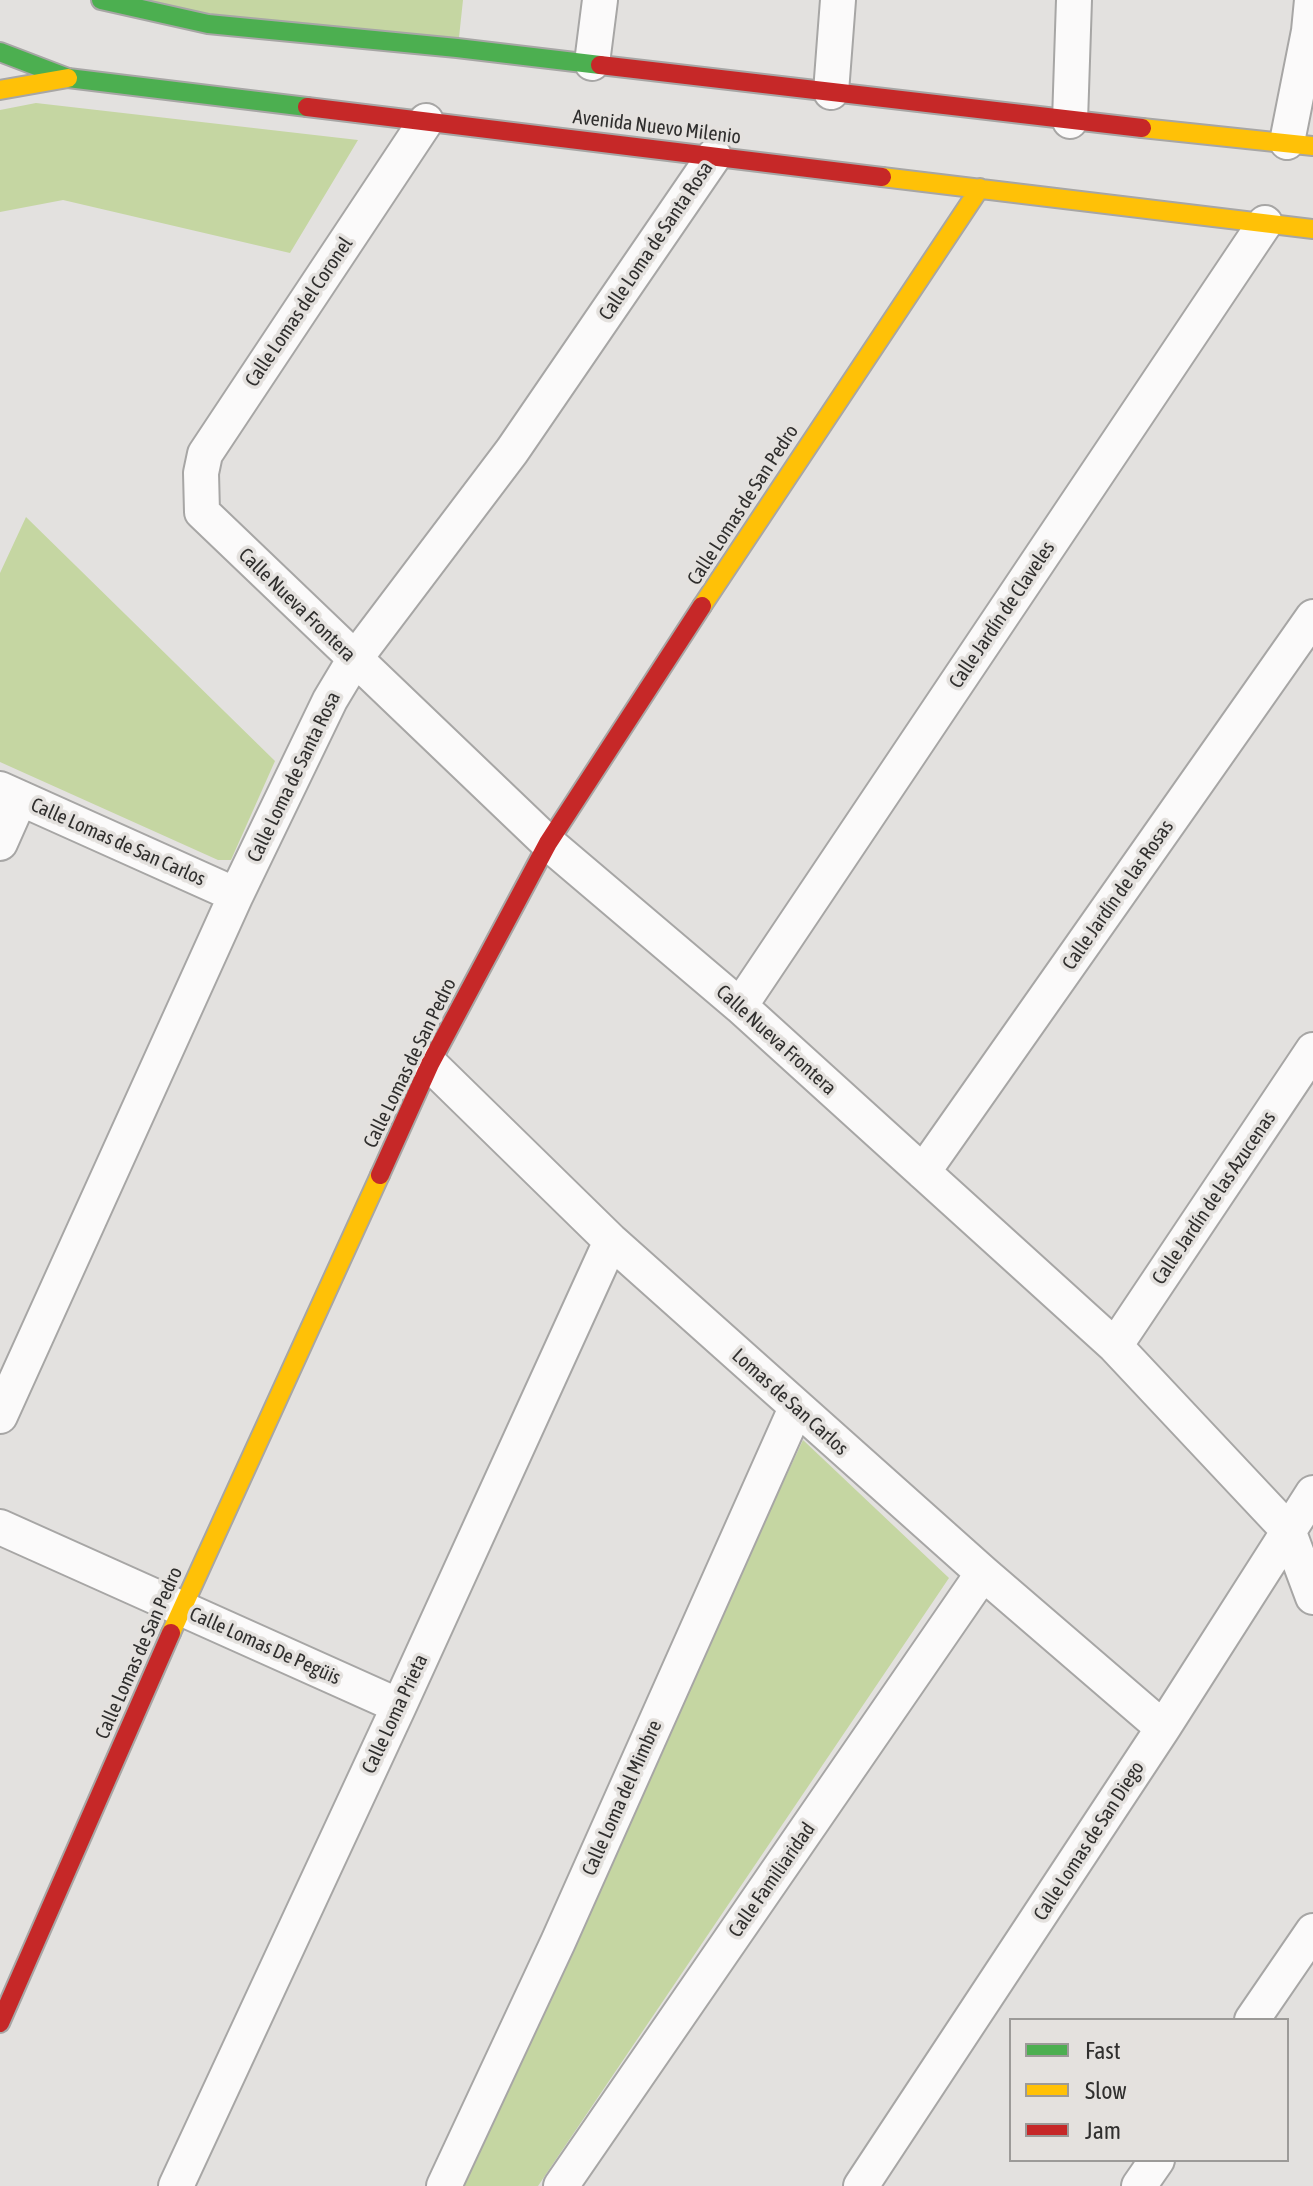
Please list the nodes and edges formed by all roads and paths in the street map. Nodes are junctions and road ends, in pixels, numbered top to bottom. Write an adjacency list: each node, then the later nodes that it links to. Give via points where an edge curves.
1 (101, 0): 7 (street)
2 (184, 0): 7 (street)
3 (600, 0): 9 (street)
4 (838, 0): 12 (street)
5 (1074, 0): 14 (street)
6 (1312, 0): 15 (street)
7 (208, 24): 9 (street)
8 (0, 52): 10 (street, Avenida Nuevo Milenio)
9 (592, 63): 12 (street)
10 (68, 78): 11 (street); 13 (street, Avenida Nuevo Milenio)
11 (0, 90)
12 (831, 92): 14 (street)
13 (426, 121): 16 (street, Avenida Nuevo Milenio); 20 (street, Calle Lomas del Coronel, via 205,454)
14 (1070, 121): 15 (street)
15 (1300, 144)
16 (714, 156): 17 (street, Avenida Nuevo Milenio); 22 (street, Calle Loma de Santa Rosa, via 512,451)
17 (980, 188): 18 (street, Avenida Nuevo Milenio); 25 (street, Calle Lomas de San Pedro)
18 (1265, 223): 19 (street, Avenida Nuevo Milenio); 27 (street, Calle Jardín de Claveles)
19 (1313, 229)
20 (202, 512): 22 (street, Calle Nueva Frontera)
21 (1312, 622): 30 (street, Calle Jardín de las Rosas)
22 (354, 660): 25 (street, Calle Nueva Frontera); 26 (street, Calle Loma de Santa Rosa)
23 (10, 794): 24 (street); 26 (street, Calle Lomas de San Carlos)
24 (0, 843)
25 (548, 843): 27 (street, Calle Nueva Frontera); 29 (street, Calle Lomas de San Pedro)
26 (236, 895): 34 (street, Calle Loma de Santa Rosa)
27 (740, 1006): 30 (street, Calle Nueva Frontera)
28 (1313, 1050): 32 (street, Calle Jardín de las Azucenas)
29 (430, 1064): 31 (street, Lomas de San Carlos); 40 (street, Calle Lomas de San Pedro)
30 (923, 1172): 32 (street, Calle Nueva Frontera)
31 (611, 1241): 33 (street, Lomas de San Carlos); 41 (street, Calle Loma Prieta)
32 (1115, 1346): 37 (street, Calle Nueva Frontera)
33 (796, 1408): 38 (street, Lomas de San Carlos); 48 (street, Calle Loma del Mimbre)
34 (0, 1416)
35 (1313, 1493): 37 (street, Calle Lomas de San Diego)
36 (0, 1527): 40 (street, Calle Lomas De Pegüis)
37 (1288, 1530): 39 (street, Calle Nueva Frontera); 42 (street, Calle Lomas de San Diego)
38 (983, 1573): 42 (street, Lomas de San Carlos); 49 (street, Calle Familiaridad)
39 (1313, 1597)
40 (182, 1609): 41 (street, Calle Lomas De Pegüis); 45 (street, Calle Lomas de San Pedro)
41 (399, 1706): 47 (street, Calle Loma Prieta)
42 (1163, 1728): 50 (street, Calle Lomas de San Diego)
43 (1313, 1931): 44 (street)
44 (1253, 2018)
45 (0, 2023)
46 (1156, 2162): 51 (street)
47 (176, 2186)
48 (444, 2186)
49 (561, 2186)
50 (861, 2186)
51 (1139, 2186)

